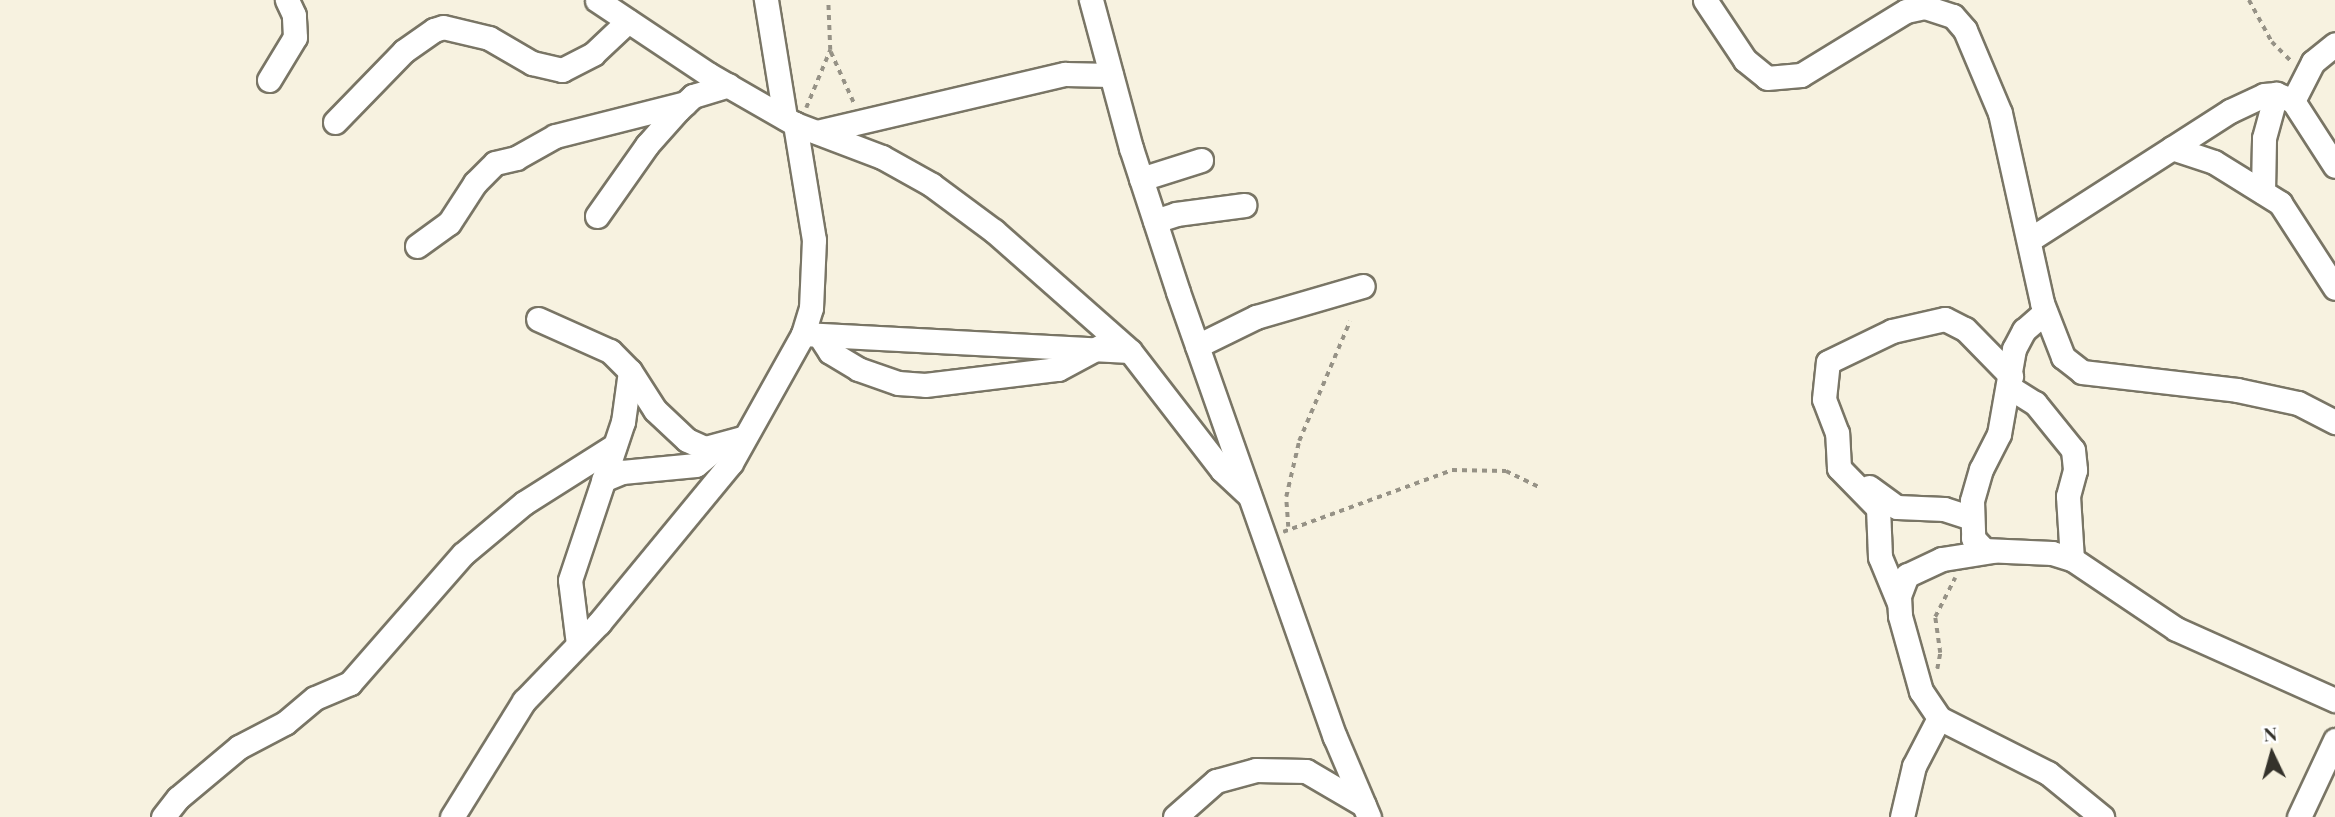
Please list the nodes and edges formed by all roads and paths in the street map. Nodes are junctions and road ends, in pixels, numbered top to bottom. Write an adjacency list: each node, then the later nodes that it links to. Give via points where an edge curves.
1 (287, 0): 14 (street, via 294,15 295,37)
2 (597, 0): 9 (street)
3 (766, 0): 20 (street)
4 (828, 0): 11 (path)
5 (1091, 0): 13 (street)
6 (1705, 0): 8 (street, via 1740,54 1767,78 1801,75 1906,11)
7 (2249, 0): 12 (path, via 2272,42)
8 (1945, 4): 29 (street, via 1965,30 2000,113)
9 (628, 21): 15 (street); 18 (street, via 593,54 562,70 532,63 489,38 443,27 434,30 404,51)
10 (2335, 44): 12 (street)
11 (830, 50): 19 (path); 20 (path)
12 (2308, 72): 16 (street)
13 (1111, 75): 19 (street, via 1065,74); 24 (street)
14 (269, 80)
15 (728, 85): 17 (street, via 702,92); 20 (street)
16 (2284, 97): 21 (street, via 2230,111); 23 (street); 25 (street, via 2264,138)
17 (685, 103): 27 (street, via 647,145); 30 (street, via 555,136 516,158 495,163 475,183 449,223)
18 (335, 122)
19 (863, 122): 20 (street)
20 (799, 125): 36 (street, via 814,240); 39 (street, via 881,157 932,185 1034,264)
21 (2172, 148): 25 (street, via 2214,162); 29 (street)
22 (1201, 160): 24 (street)
23 (2335, 166)
24 (1142, 179): 28 (street)
25 (2263, 192): 32 (street, via 2280,203)
26 (1244, 205): 28 (street)
27 (597, 216)
28 (1155, 221): 37 (street)
29 (2029, 240): 33 (street)
30 (417, 246)
31 (1363, 286): 37 (street, via 1256,317)
32 (2335, 288)
33 (2045, 312): 41 (street, via 2024,330 2014,349); 42 (street, via 2063,357 2082,372 2238,390 2298,403)
34 (538, 319): 40 (street, via 610,351)
35 (1350, 321): 51 (path, via 1299,441 1286,497)
36 (811, 335): 38 (street); 38 (street, via 858,369 898,383 925,385 1058,369); 43 (street)
37 (1198, 346): 49 (street)
38 (1099, 347): 39 (street)
39 (1130, 351): 49 (street, via 1223,470)
40 (630, 371): 44 (street, via 655,410 687,440 705,448); 45 (street, via 623,422)
41 (2010, 382): 47 (street, via 1965,329 1945,319 1892,331 1833,356 1825,370 1824,399 1837,433 1839,468); 50 (street, via 1999,433 1981,469); 55 (street, via 2035,403 2073,450 2075,470 2068,496)
42 (2335, 422)
43 (743, 438): 44 (street); 57 (street, via 712,488)
44 (720, 445): 46 (street, via 696,465 622,472)
45 (614, 446): 46 (street); 63 (street, via 524,503 463,554 350,683 315,698 285,723 239,747 178,798)
46 (603, 480): 57 (street, via 570,580)
47 (1849, 482): 50 (street, via 1867,486 1897,507 1944,509); 56 (street, via 1878,508 1880,556)
48 (1541, 488): 51 (path, via 1506,471 1452,470)
49 (1251, 497): 52 (street)
50 (1969, 517): 53 (street, via 1973,538)
51 (1288, 528): 52 (path)
52 (1266, 542): 61 (street)
53 (1993, 551): 54 (street); 55 (street, via 2052,553)
54 (1962, 556): 56 (street, via 1920,566 1907,575); 59 (path, via 1935,617 1940,653)
55 (2072, 559): 58 (street, via 2176,629)
56 (1899, 603): 59 (street, via 1906,647)
57 (578, 644): 64 (street, via 524,701)
58 (2335, 700)
59 (1935, 713): 66 (street, via 1914,766); 67 (street, via 2048,774)
60 (2335, 740): 62 (street)
61 (1366, 811): 65 (street, via 1306,771 1256,770 1216,781)
62 (2302, 814)
63 (163, 817)
64 (452, 817)
65 (1175, 817)
66 (1902, 817)
67 (2102, 817)

